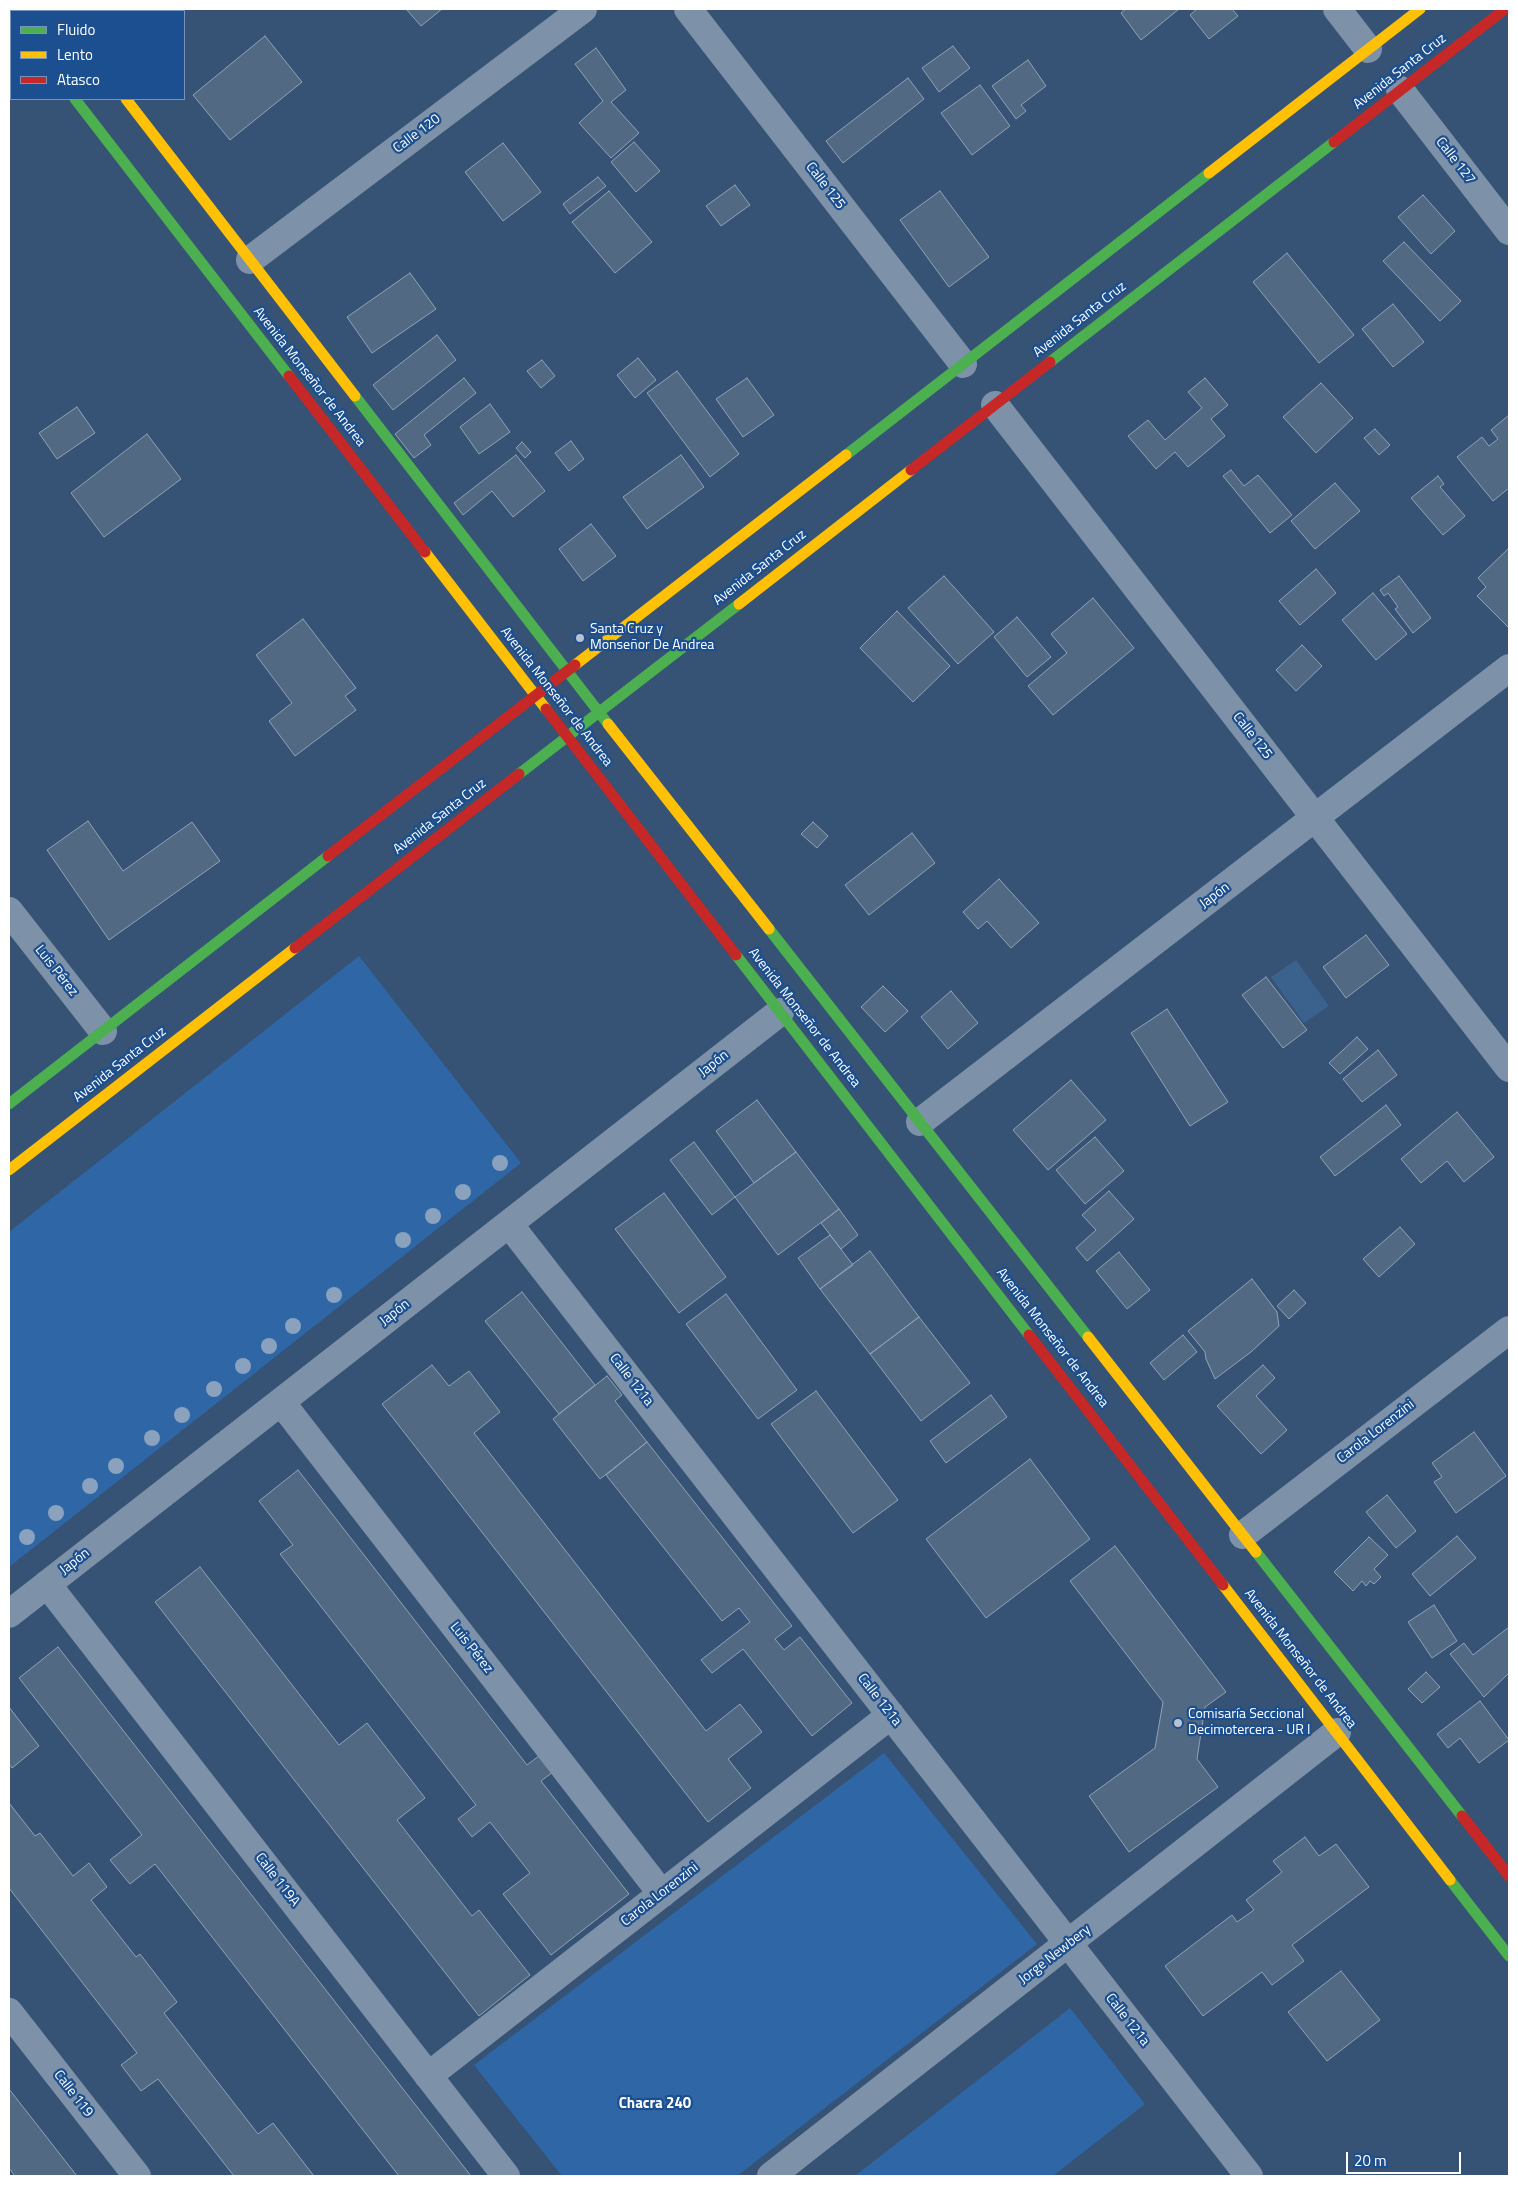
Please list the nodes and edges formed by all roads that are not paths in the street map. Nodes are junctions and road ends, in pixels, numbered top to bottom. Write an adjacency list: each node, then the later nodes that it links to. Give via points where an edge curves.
1 (583, 9): 11 (street, Calle 120)
2 (688, 9): 12 (street, Calle 125)
3 (1337, 9): 6 (street)
4 (1420, 9): 6 (main road)
5 (1505, 9): 7 (main road, Avenida Santa Cruz)
6 (1368, 49): 12 (main road)
7 (1400, 90): 10 (street, Calle 127); 13 (main road, Avenida Santa Cruz)
8 (76, 100): 16 (main road, Avenida Monseñor de Andrea)
9 (127, 100): 11 (main road, Avenida Monseñor de Andrea)
10 (1509, 231)
11 (250, 260): 15 (main road, Avenida Monseñor de Andrea)
12 (963, 364): 15 (main road)
13 (995, 405): 17 (main road, Avenida Santa Cruz); 19 (street, Calle 125)
14 (1509, 668): 19 (street, Japón)
15 (568, 672): 16 (main road); 17 (main road, Avenida Monseñor de Andrea)
16 (536, 695): 18 (main road, Avenida Monseñor de Andrea); 22 (main road)
17 (599, 712): 18 (main road, Avenida Santa Cruz); 25 (main road, Avenida Monseñor de Andrea)
18 (568, 736): 21 (main road, Avenida Monseñor de Andrea); 26 (main road, Avenida Santa Cruz)
19 (1316, 818): 23 (street, Calle 125); 25 (street, Japón)
20 (9, 911): 22 (street, Luis Pérez)
21 (780, 1012): 27 (street, Japón); 34 (main road, Avenida Monseñor de Andrea)
22 (103, 1031): 24 (main road)
23 (1509, 1068)
24 (9, 1104)
25 (920, 1122): 30 (main road, Avenida Monseñor de Andrea)
26 (9, 1170)
27 (509, 1224): 29 (street, Japón); 33 (street, Calle 121a)
28 (1509, 1330): 30 (street, Carola Lorenzini)
29 (281, 1402): 31 (street, Japón); 36 (street, Luis Pérez)
30 (1243, 1535): 35 (main road, Avenida Monseñor de Andrea)
31 (47, 1584): 32 (street, Japón); 40 (street, Calle 119A)
32 (9, 1614)
33 (891, 1715): 36 (street, Carola Lorenzini); 37 (street, Calle 121a)
34 (1337, 1732): 37 (street, Jorge Newbery); 38 (main road, Avenida Monseñor de Andrea)
35 (1509, 1876)
36 (662, 1894): 40 (street, Carola Lorenzini)
37 (1069, 1944): 43 (street, Jorge Newbery); 44 (street, Calle 121a)
38 (1509, 1956)
39 (9, 2012): 41 (street, Calle 119)
40 (428, 2076): 42 (street, Calle 119A)
41 (136, 2176)
42 (506, 2176)
43 (771, 2176)
44 (1249, 2176)

